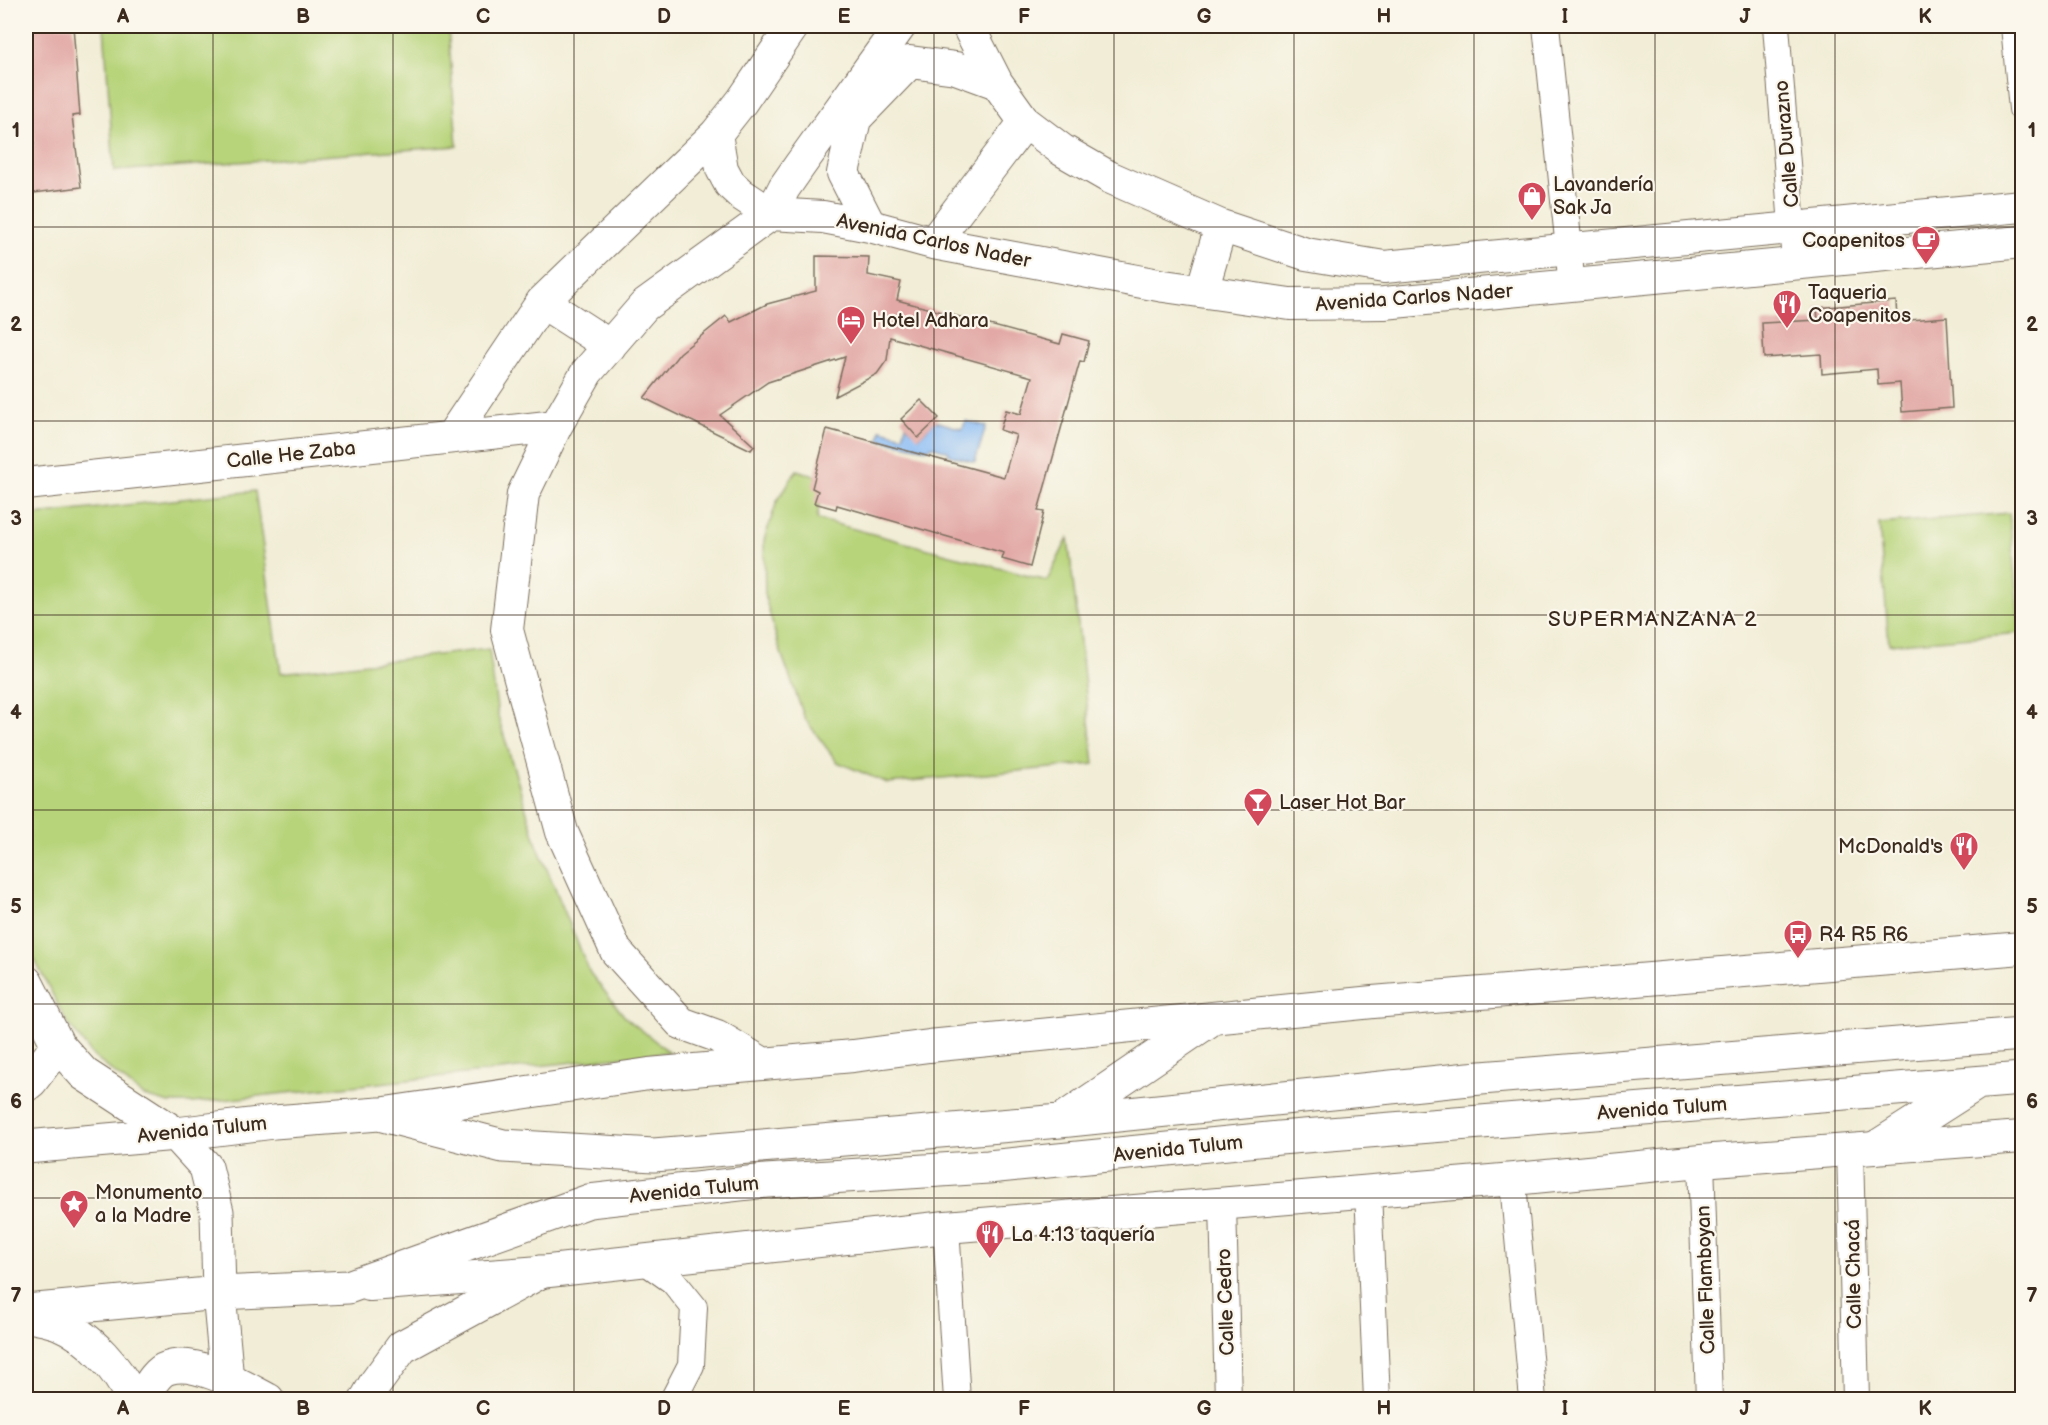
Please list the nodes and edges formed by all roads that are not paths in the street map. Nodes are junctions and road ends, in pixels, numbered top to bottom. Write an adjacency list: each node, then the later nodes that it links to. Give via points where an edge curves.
1 (793, 26): 10 (street)
2 (900, 26): 12 (street, via 795,172)
3 (968, 26): 7 (street, Avenida Carlos Nader)
4 (1545, 26): 18 (street)
5 (1776, 26): 15 (street, Calle Durazno)
6 (2014, 26): 8 (street)
7 (998, 83): 9 (street, Avenida Carlos Nader); 13 (street, via 956,68 910,62 855,119 843,173)
8 (2022, 109)
9 (1025, 122): 14 (street, Avenida Carlos Nader, via 1108,177); 17 (street)
10 (716, 134): 12 (street, Avenida Carlos Nader, via 722,169 730,184); 22 (street)
11 (2022, 206): 15 (street, Avenida Carlos Nader)
12 (771, 214): 13 (street, Avenida Carlos Nader, via 823,217); 23 (street, via 644,306)
13 (870, 226): 17 (street, Avenida Carlos Nader)
14 (1221, 226): 18 (street, Avenida Carlos Nader, via 1306,254 1384,267); 21 (street)
15 (1793, 228): 18 (street, Avenida Carlos Nader); 19 (street, Calle Durazno)
16 (2022, 242): 19 (street, Avenida Carlos Nader)
17 (933, 243): 21 (street, Avenida Carlos Nader)
18 (1569, 249): 20 (street)
19 (1795, 263): 20 (street, Avenida Carlos Nader)
20 (1571, 285): 21 (street, Avenida Carlos Nader, via 1337,304 1290,304)
21 (1202, 291)
22 (542, 302): 23 (street); 25 (street)
23 (610, 346): 24 (street, via 587,372)
24 (556, 426): 25 (street, Calle He Zaba); 32 (street, via 523,494 507,630 562,832 616,951 681,1023 717,1036)
25 (452, 436): 26 (street, Calle He Zaba)
26 (26, 484)
27 (2022, 948): 29 (street, Avenida Tulum)
28 (26, 982): 31 (main road)
29 (1211, 1018): 32 (street, Avenida Tulum); 37 (main road)
30 (2022, 1034): 37 (main road, Avenida Tulum, via 1469,1079)
31 (58, 1045): 35 (main road); 38 (main road, via 84,1074)
32 (762, 1063): 36 (street, Avenida Tulum, via 649,1074)
33 (2022, 1079): 34 (main road, Avenida Tulum)
34 (1977, 1083): 41 (main road); 49 (main road, Avenida Tulum, via 1279,1138 988,1167 766,1181 589,1201)
35 (26, 1085)
36 (379, 1114): 37 (main road, Avenida Tulum, via 503,1146 654,1155); 38 (main road, Avenida Tulum)
37 (1060, 1121)
38 (176, 1134): 40 (main road, Avenida Tulum); 50 (main road, via 206,1167 217,1212)
39 (2022, 1137): 41 (street, Avenida Tulum)
40 (26, 1147)
41 (1864, 1148): 42 (street, Avenida Tulum); 63 (street, Calle Chacá)
42 (1701, 1161): 43 (street, Avenida Tulum); 62 (street, Calle Flamboyan)
43 (1368, 1191): 45 (street, Avenida Tulum); 60 (street)
44 (1514, 1194): 61 (street)
45 (1223, 1204): 46 (street, Avenida Tulum); 59 (street, Calle Cedro)
46 (946, 1227): 47 (street, Avenida Tulum); 58 (street)
47 (642, 1259): 48 (street, Avenida Tulum); 57 (street, via 674,1281 694,1306 691,1365)
48 (540, 1272): 49 (street, Avenida Tulum); 56 (main road, via 402,1347)
49 (348, 1287): 50 (main road, Avenida Tulum)
50 (219, 1293): 51 (main road, Avenida Tulum); 52 (main road)
51 (26, 1313): 53 (main road, via 59,1323 85,1340 110,1362)
52 (230, 1390): 54 (main road, via 204,1369 179,1366 157,1375); 55 (main road)
53 (133, 1400)
54 (141, 1400)
55 (268, 1400)
56 (366, 1400)
57 (673, 1400)
58 (957, 1400)
59 (1228, 1400)
60 (1377, 1400)
61 (1533, 1400)
62 (1709, 1400)
63 (1856, 1400)

